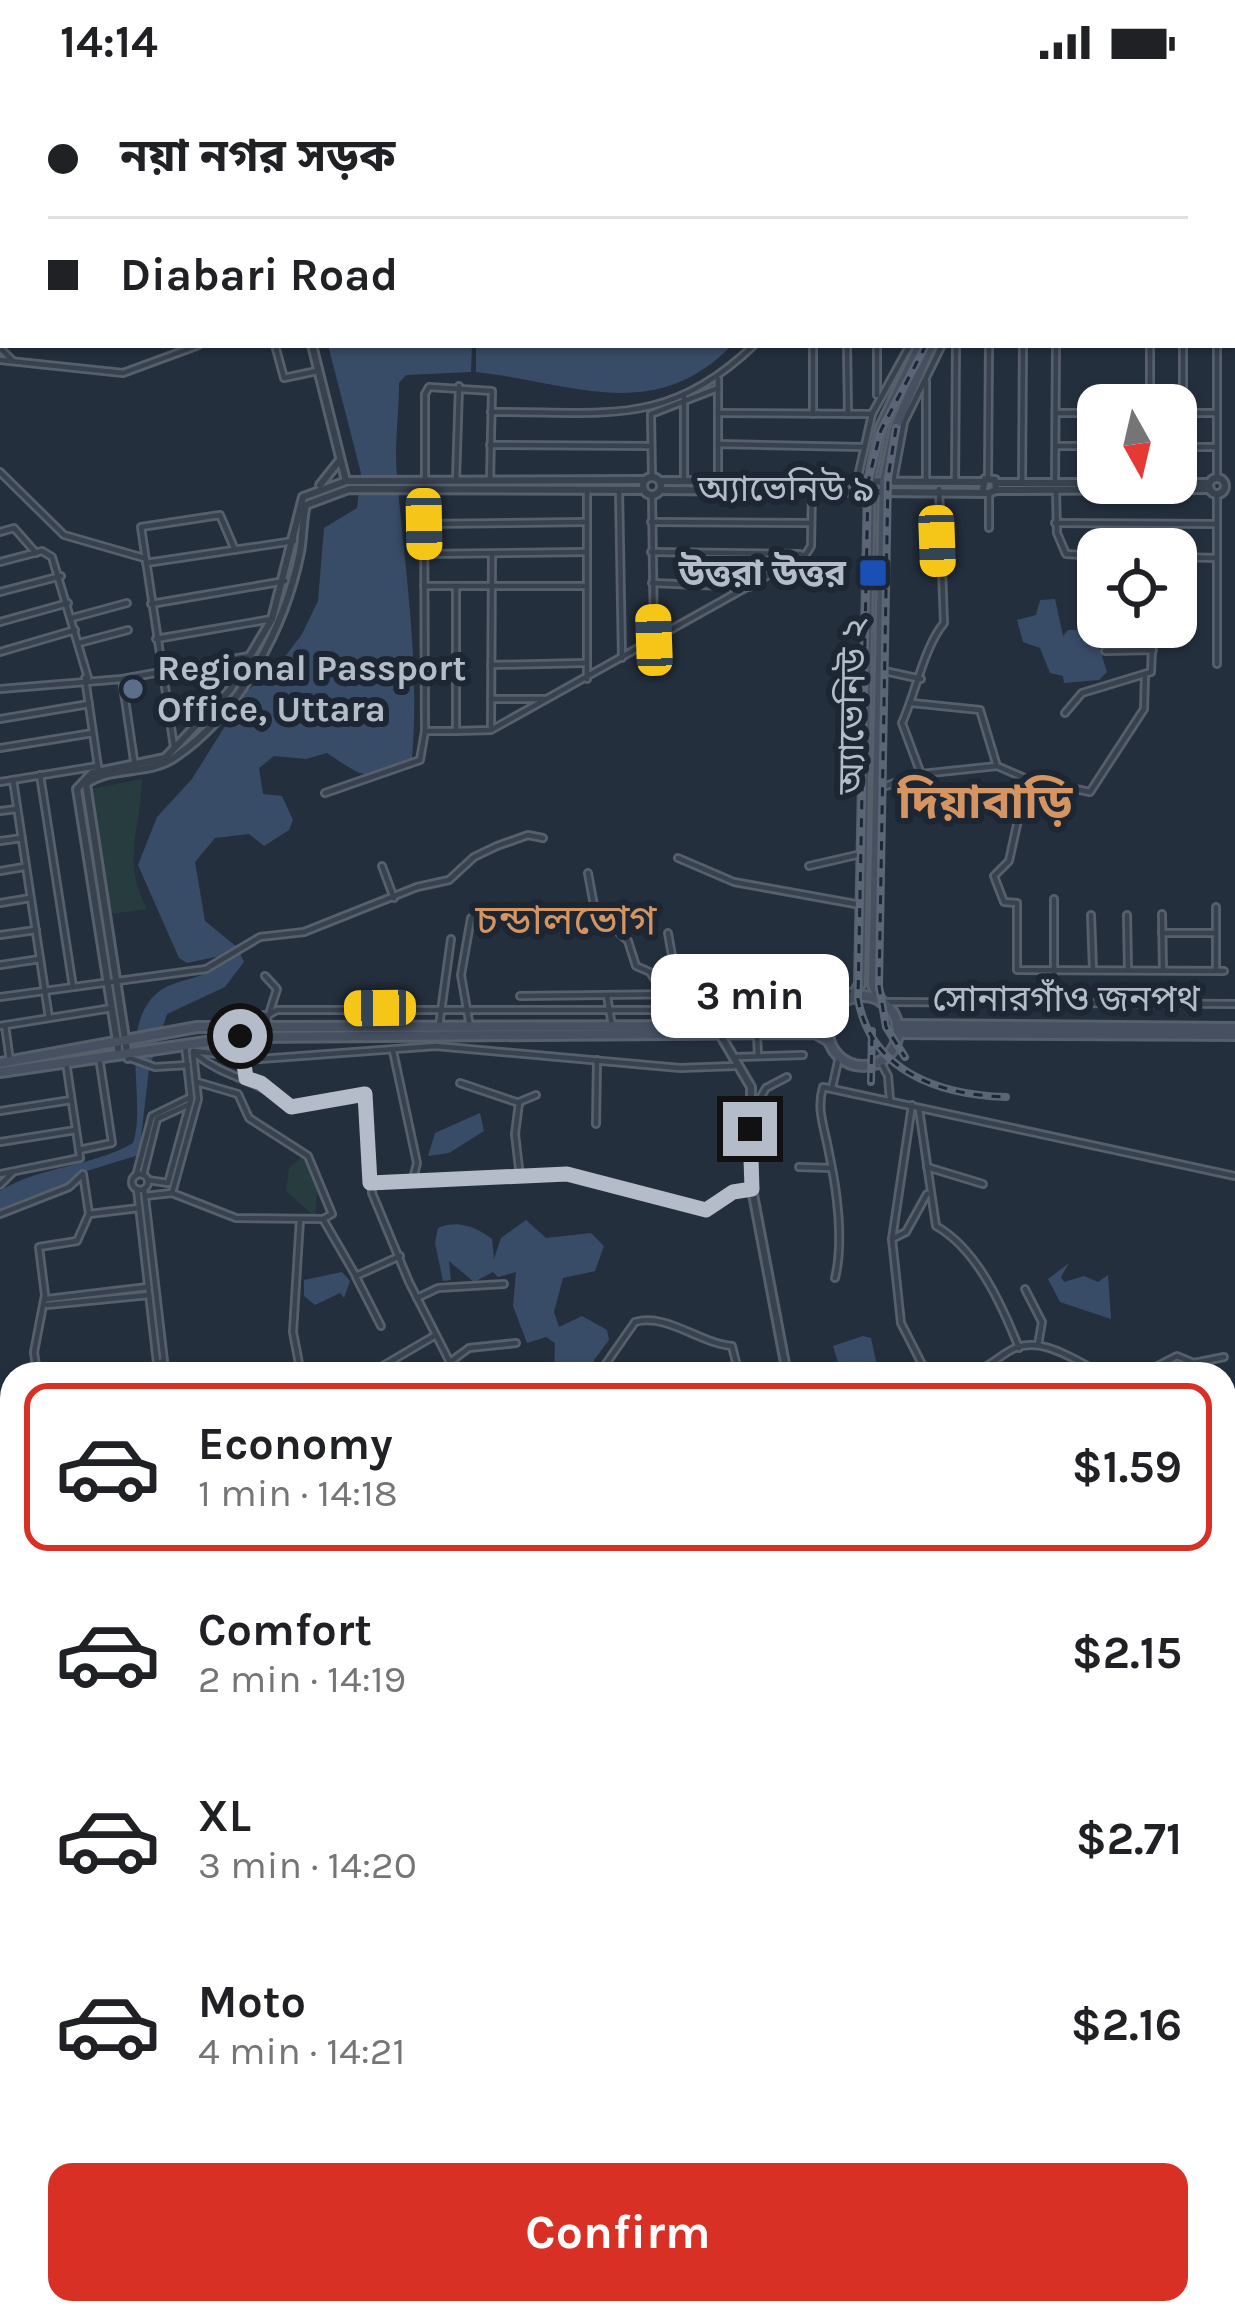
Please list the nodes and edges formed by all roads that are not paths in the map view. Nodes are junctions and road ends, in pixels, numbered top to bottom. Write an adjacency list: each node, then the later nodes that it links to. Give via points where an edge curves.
1 (0, 348): 24 (street)
2 (175, 348): 21 (street)
3 (193, 348): 21 (street)
4 (276, 348): 26 (street, via 284,377)
5 (312, 348): 26 (street)
6 (751, 348): 27 (street)
7 (813, 348): 42 (street)
8 (847, 348): 43 (street)
9 (877, 348): 34 (street)
10 (908, 348): 34 (street)
11 (919, 348): 67 (main road, অ্যাভেনিউ ২, via 880,427)
12 (930, 348): 68 (main road, অ্যাভেনিউ ২, via 895,428)
13 (941, 348): 23 (street)
14 (956, 348): 25 (street)
15 (989, 348): 70 (street)
16 (1023, 348): 64 (street)
17 (1056, 348): 39 (street)
18 (1150, 348): 29 (street)
19 (1184, 348): 30 (street)
20 (1217, 348): 41 (street)
21 (176, 356): 24 (street, via 123,373)
22 (0, 360): 24 (street)
23 (936, 360): 25 (street); 28 (street)
24 (12, 361)
25 (956, 362): 62 (street)
26 (316, 371): 53 (street)
27 (718, 379): 32 (street); 33 (street)
28 (926, 381): 61 (street); 68 (street, via 904,422)
29 (1150, 384)
30 (1181, 384)
31 (459, 386): 35 (street, via 489,387); 55 (street); 65 (street, via 424,394)
32 (718, 388): 33 (street); 38 (street)
33 (684, 399): 36 (street); 57 (street)
34 (877, 401): 44 (street)
35 (491, 412): 36 (street); 46 (street)
36 (651, 412): 47 (street)
37 (1077, 412): 39 (street)
38 (718, 413): 42 (street); 45 (street)
39 (1056, 413): 48 (street)
40 (1197, 413): 41 (street)
41 (1217, 413): 52 (street)
42 (813, 414): 43 (street)
43 (848, 414): 44 (street)
44 (872, 414): 50 (street)
45 (718, 444): 50 (street); 58 (street)
46 (490, 445): 47 (street); 56 (street)
47 (651, 446): 59 (street)
48 (1055, 446): 49 (street); 71 (street)
49 (1077, 446)
50 (863, 447): 60 (street)
51 (1197, 447): 52 (street)
52 (1217, 447): 72 (street)
53 (340, 460): 63 (street); 74 (street)
54 (0, 472): 99 (street, via 64,535)
55 (456, 480): 56 (street, অ্যাভেনিউ ৯); 65 (street, অ্যাভেনিউ ৯)
56 (490, 480): 59 (street, অ্যাভেনিউ ৯)
57 (684, 481): 58 (street, অ্যাভেনিউ ৯); 59 (street, অ্যাভেনিউ ৯)
58 (718, 481): 60 (street, অ্যাভেনিউ ৯)
59 (655, 482): 76 (street, অ্যাভেনিউ ৯); 79 (street, অ্যাভেনিউ ৯); 79 (street, অ্যাভেনিউ ৯)
60 (857, 482): 67 (street, অ্যাভেনিউ ৯)
61 (926, 482): 62 (street, অ্যাভেনিউ ৯); 68 (street, অ্যাভেনিউ ৯)
62 (955, 482): 70 (street, অ্যাভেনিউ ৯)
63 (348, 483): 65 (street, অ্যাভেনিউ ৯); 74 (street, অ্যাভেনিউ ৯); 160 (street, via 306,506 280,617 258,662 209,726 162,765)
64 (1022, 483): 70 (street, অ্যাভেনিউ ৯); 71 (street, অ্যাভেনিউ ৯)
65 (421, 484): 75 (street, অ্যাভেনিউ ৯); 84 (street)
66 (1077, 484): 71 (street, অ্যাভেনিউ ৯)
67 (870, 485): 68 (street, অ্যাভেনিউ ৯); 76 (street, অ্যাভেনিউ ৯); 168 (main road, অ্যাভেনিউ ২)
68 (888, 485): 77 (street, অ্যাভেনিউ ৯); 130 (main road, অ্যাভেনিউ ২)
69 (1197, 485): 72 (street, অ্যাভেনিউ ৯)
70 (989, 486): 71 (street, অ্যাভেনিউ ৯); 77 (street, অ্যাভেনিউ ৯); 86 (street)
71 (1055, 486): 72 (street, অ্যাভেনিউ ৯); 83 (street)
72 (1217, 486): 73 (street, অ্যাভেনিউ ৯); 85 (street)
73 (1235, 487)
74 (317, 489): 88 (street, via 300,503)
75 (587, 489): 78 (street, অ্যাভেনিউ ৯); 80 (street)
76 (812, 489): 82 (street)
77 (939, 489): 136 (street, via 945,617)
78 (619, 490): 79 (street, অ্যাভেনিউ ৯); 125 (street)
79 (648, 492): 81 (street)
80 (586, 522): 84 (street); 90 (street)
81 (651, 522): 82 (street); 91 (street)
82 (811, 523): 95 (street)
83 (1055, 523): 85 (street); 96 (street, via 1066,554)
84 (424, 524): 93 (street)
85 (1217, 524): 98 (street)
86 (989, 528)
87 (0, 531): 92 (street, via 14,528)
88 (294, 541): 89 (street); 102 (street)
89 (235, 550): 99 (street); 99 (street, via 220,515 140,526)
90 (586, 552): 94 (street); 106 (street)
91 (651, 552): 95 (street); 103 (street)
92 (36, 553): 100 (street); 101 (street, via 52,556)
93 (424, 554): 94 (street); 104 (street)
94 (492, 554): 105 (street)
95 (806, 554): 107 (street)
96 (1077, 555)
97 (1197, 557): 98 (street)
98 (1217, 558): 128 (street)
99 (144, 560): 112 (street)
100 (0, 562)
101 (61, 575): 109 (street); 110 (street)
102 (285, 581): 112 (street); 114 (street)
103 (651, 583): 107 (street); 119 (street)
104 (424, 586): 108 (street); 147 (street)
105 (492, 586): 106 (street); 108 (street); 129 (street)
106 (586, 586): 126 (street)
107 (749, 586): 119 (street)
108 (456, 587): 142 (street)
109 (0, 592)
110 (68, 603): 113 (street); 115 (street)
111 (128, 603): 113 (street)
112 (151, 604): 118 (street)
113 (72, 618): 117 (street)
114 (272, 619): 118 (street); 124 (street)
115 (0, 622)
116 (128, 629): 120 (street)
117 (75, 630): 120 (street); 123 (street)
118 (156, 638): 131 (street)
119 (654, 640): 125 (street)
120 (79, 644): 133 (street)
121 (1153, 650): 122 (street); 132 (street)
122 (1106, 651)
123 (0, 652)
124 (254, 656): 127 (street); 144 (street)
125 (622, 658): 135 (street)
126 (585, 663): 129 (street); 135 (street)
127 (200, 664): 131 (street); 144 (street)
128 (1217, 664)
129 (491, 665): 138 (street)
130 (880, 670): 136 (street); 161 (main road, অ্যাভেনিউ ২)
131 (161, 672): 134 (street); 150 (street)
132 (1145, 675): 143 (street, via 1082,693); 157 (street, via 1144,709 1093,789 1079,793)
133 (86, 678): 134 (street); 137 (street); 141 (street)
134 (122, 679): 152 (street)
135 (586, 679): 139 (street)
136 (921, 679): 140 (street)
137 (0, 689)
138 (491, 699): 139 (street); 146 (street)
139 (550, 699): 146 (street)
140 (912, 703): 151 (street, via 980,710); 155 (street, via 902,723)
141 (89, 704): 145 (street); 148 (street)
142 (456, 707): 146 (street, via 457,730); 147 (street, via 456,730)
143 (1065, 713)
144 (208, 716): 150 (street)
145 (0, 719)
146 (491, 730)
147 (425, 731): 162 (street, via 417,763)
148 (93, 733): 149 (street); 154 (street)
149 (0, 748)
150 (175, 751): 152 (street)
151 (997, 766): 155 (street); 157 (street)
152 (135, 767): 154 (street)
153 (79, 769): 154 (street); 156 (street); 160 (street)
154 (98, 769): 160 (street)
155 (921, 774): 161 (street)
156 (40, 775): 158 (street); 200 (street)
157 (1027, 779): 194 (street, via 1009,861 994,876 1004,902 1017,903 1017,970)
158 (13, 780): 159 (street); 163 (street)
159 (0, 782)
160 (83, 784): 199 (street)
161 (878, 789): 213 (main road, অ্যাভেনিউ ২, via 873,985)
162 (325, 793)
163 (17, 809): 164 (street); 165 (street)
164 (0, 812)
165 (22, 838): 167 (street); 172 (street)
166 (543, 838): 176 (street, via 497,846 449,880)
167 (0, 842)
168 (861, 854): 171 (street); 179 (main road, অ্যাভেনিউ ২)
169 (678, 858): 179 (street, via 734,882)
170 (382, 866): 176 (street)
171 (809, 866)
172 (26, 867): 173 (street); 175 (street)
173 (0, 871)
174 (588, 873): 212 (street, via 595,910)
175 (31, 897): 178 (street); 185 (street)
176 (394, 898): 199 (street, via 304,932 247,943 199,971)
177 (1054, 899): 194 (street)
178 (0, 903)
179 (861, 905): 208 (main road, অ্যাভেনিউ ২)
180 (1216, 907): 188 (street)
181 (1162, 914): 187 (street)
182 (1127, 915): 196 (street)
183 (1091, 916): 195 (street)
184 (471, 918): 222 (street, via 461,975)
185 (36, 930): 189 (street); 191 (street)
186 (668, 933): 201 (street)
187 (1162, 933): 188 (street); 197 (street)
188 (1216, 933): 197 (street, via 1220,970)
189 (0, 935)
190 (451, 939): 221 (street)
191 (40, 959): 193 (street); 202 (street)
192 (723, 964): 201 (street)
193 (0, 965)
194 (1054, 970): 195 (street); 214 (street)
195 (1093, 970): 196 (street)
196 (1128, 970): 197 (street)
197 (1162, 970)
198 (265, 976): 230 (street, via 277,989)
199 (112, 981): 200 (street); 216 (street); 254 (street)
200 (74, 986): 202 (street)
201 (675, 986): 207 (street)
202 (45, 991): 211 (street); 231 (street)
203 (808, 992): 205 (street); 208 (street); 223 (street)
204 (763, 993): 205 (street); 206 (street); 227 (street)
205 (774, 993): 227 (street)
206 (716, 994): 207 (street); 229 (street)
207 (679, 995): 212 (street)
208 (855, 995): 213 (main road, সোনারগাঁও জনপথ); 218 (main road)
209 (520, 996): 210 (street)
210 (607, 996): 212 (street); 225 (street)
211 (0, 997)
212 (670, 998): 228 (street)
213 (881, 1002): 214 (street); 244 (main road, সোনারগাঁও জনপথ)
214 (1054, 1004): 215 (street)
215 (1235, 1004)
216 (112, 1008): 231 (street); 254 (street)
217 (380, 1008): 219 (street); 220 (street); 234 (street)
218 (836, 1008): 223 (street); 232 (main road)
219 (310, 1009): 230 (street); 233 (street)
220 (422, 1009): 221 (street); 235 (street)
221 (440, 1009): 222 (street); 237 (street)
222 (471, 1009): 224 (street); 240 (street)
223 (807, 1009): 227 (street)
224 (559, 1010): 225 (street); 241 (street)
225 (610, 1010): 226 (street); 242 (street)
226 (636, 1011): 228 (street); 243 (street)
227 (771, 1011): 229 (street); 238 (street)
228 (679, 1012): 229 (street); 247 (street)
229 (718, 1012): 248 (street)
230 (268, 1017): 233 (main road); 239 (main road)
231 (49, 1018): 236 (street)
232 (830, 1021): 238 (main road); 251 (main road)
233 (309, 1025): 234 (main road)
234 (382, 1025): 235 (main road)
235 (420, 1025): 237 (main road)
236 (2, 1026): 266 (street)
237 (439, 1026): 240 (main road)
238 (773, 1026): 248 (main road)
239 (197, 1027): 252 (main road); 254 (main road)
240 (470, 1027): 241 (main road)
241 (559, 1029): 242 (main road)
242 (612, 1029): 243 (main road)
243 (638, 1029): 247 (main road)
244 (897, 1029): 245 (main road, সোনারগাঁও জনপথ); 264 (main road, সোনারগাঁও জনপথ)
245 (1235, 1031)
246 (338, 1032): 247 (main road); 250 (main road); 255 (street)
247 (686, 1032): 248 (main road)
248 (721, 1032): 249 (main road); 263 (street)
249 (757, 1034): 251 (main road, via 815,1033); 257 (street)
250 (240, 1036): 252 (main road); 260 (street)
251 (829, 1041): 259 (main road)
252 (192, 1046): 254 (main road); 260 (street); 265 (street); 268 (street, via 217,1069); 269 (street)
253 (392, 1048): 255 (street); 261 (street); 293 (street, via 417,1162)
254 (127, 1049): 258 (main road); 265 (street, via 149,1066); 266 (main road)
255 (342, 1052): 260 (street)
256 (803, 1054): 257 (street)
257 (758, 1056): 263 (street)
258 (99, 1057): 262 (main road); 283 (street, via 112,1143)
259 (839, 1057): 264 (main road, via 863,1066); 271 (street)
260 (246, 1060): 268 (street)
261 (597, 1060): 263 (street, via 680,1068); 280 (street)
262 (66, 1061): 266 (main road); 273 (street)
263 (739, 1061): 278 (street)
264 (880, 1061): 275 (street)
265 (188, 1065): 274 (street)
266 (6, 1067)
267 (787, 1077): 278 (street, via 766,1088)
268 (246, 1078): 294 (street, via 300,1108 363,1092)
269 (196, 1082): 299 (street); 305 (street, via 238,1094 249,1118 308,1156 332,1214)
270 (460, 1083): 276 (street)
271 (832, 1088): 275 (street); 286 (street, via 823,1087 819,1103)
272 (536, 1095): 276 (street)
273 (72, 1100): 279 (street); 281 (street)
274 (191, 1100): 291 (street, via 152,1117); 291 (street, via 168,1183)
275 (890, 1100): 277 (street)
276 (519, 1102): 292 (street)
277 (915, 1106): 285 (street, via 926,1130); 290 (street); 306 (street)
278 (753, 1110): 297 (street)
279 (0, 1112)
280 (596, 1124)
281 (76, 1130): 282 (street); 283 (street)
282 (0, 1142)
283 (80, 1156): 287 (street); 289 (street)
284 (799, 1167): 286 (street)
285 (926, 1167): 295 (street); 300 (street)
286 (831, 1168): 309 (street)
287 (13, 1172): 288 (street); 296 (street)
288 (0, 1174)
289 (83, 1174): 302 (street); 303 (street)
290 (1235, 1176)
291 (142, 1177): 298 (street); 298 (street)
292 (520, 1177): 293 (street); 297 (street, via 567,1174 706,1210)
293 (413, 1180): 294 (street)
294 (370, 1183): 307 (street)
295 (982, 1184)
296 (0, 1185)
297 (752, 1189): 330 (street)
298 (142, 1191): 299 (street); 301 (street); 323 (street)
299 (172, 1193): 304 (street, via 236,1218)
300 (927, 1194): 306 (street, via 906,1232); 319 (street, via 936,1226 982,1273)
301 (139, 1208): 303 (street); 312 (street)
302 (0, 1214)
303 (89, 1214): 314 (street, via 77,1241 39,1247)
304 (300, 1219): 305 (street); 324 (street)
305 (323, 1219): 308 (street)
306 (892, 1239): 331 (street, via 901,1323)
307 (400, 1256): 308 (street); 313 (street)
308 (356, 1276): 315 (street)
309 (835, 1278)
310 (504, 1285): 313 (street, via 438,1288)
311 (1025, 1288): 318 (street, via 1042,1322)
312 (149, 1291): 314 (street); 322 (street)
313 (416, 1298): 316 (street)
314 (45, 1302): 321 (street)
315 (380, 1326)
316 (434, 1336): 325 (street); 326 (street)
317 (516, 1343): 327 (street, via 469,1348)
318 (1038, 1345): 319 (street); 333 (street)
319 (1019, 1348): 332 (street)
320 (1224, 1358): 334 (street)
321 (35, 1362)
322 (157, 1362)
323 (160, 1362)
324 (299, 1362)
325 (390, 1362)
326 (449, 1362)
327 (458, 1362)
328 (607, 1362): 329 (street, via 635,1322 650,1320 708,1345 732,1346)
329 (736, 1362)
330 (785, 1362)
331 (921, 1362)
332 (1001, 1362)
333 (1076, 1362)
334 (1200, 1362)

